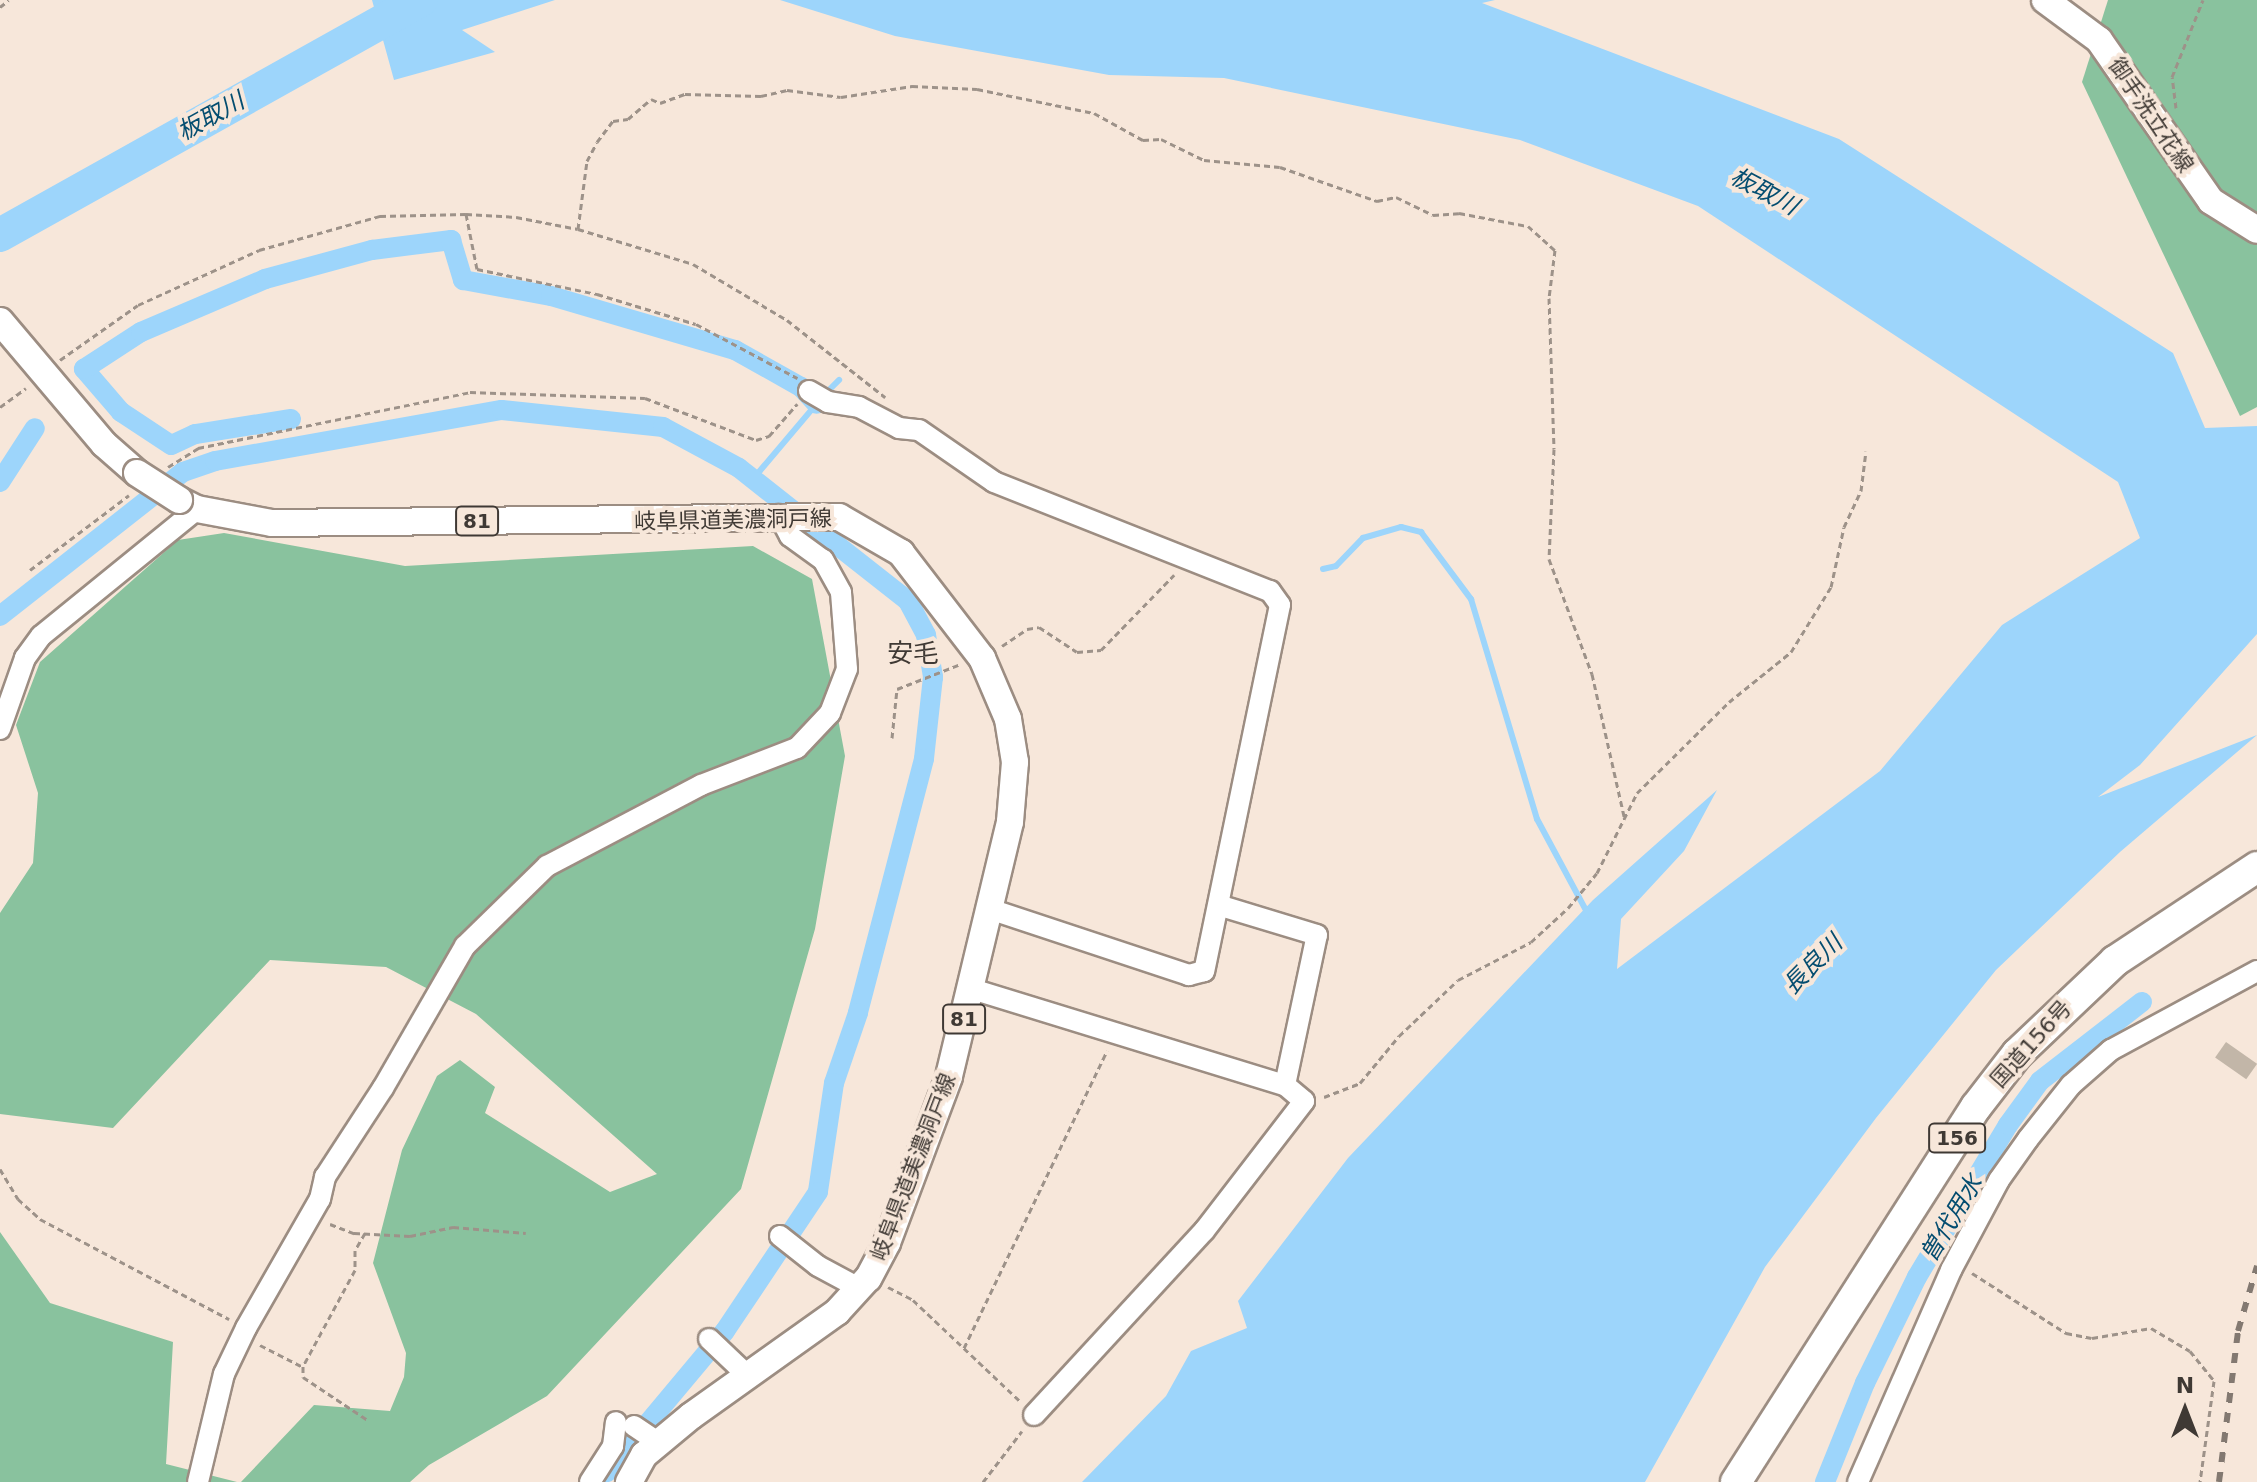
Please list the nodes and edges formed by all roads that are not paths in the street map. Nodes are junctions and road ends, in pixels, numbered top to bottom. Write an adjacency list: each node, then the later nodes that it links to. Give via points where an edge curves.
1 (2045, 0): 2 (main road, 御手洗立花線, via 2099,40 2211,201)
2 (2257, 230)
3 (0, 321): 5 (main road, 岐阜県道美濃洞戸線 / 81, bridge, via 104,444 142,480)
4 (809, 391): 9 (street, via 828,402 859,407 899,428 919,430 953,458 1029,499 1270,591 1280,605)
5 (188, 505): 6 (main road, 岐阜県道美濃洞戸線 / 81, via 272,523 635,522); 7 (street, via 41,636 25,658)
6 (783, 515): 10 (main road, 岐阜県道美濃洞戸線 / 81, via 821,514 858,525 901,553 980,656 1008,719 1015,762 1010,822); 20 (street, via 790,536 823,560 841,592 847,669 830,713 797,748 701,785 560,859 503,905 465,946 325,1177 320,1199 244,1332 224,1374)
7 (0, 729)
8 (2257, 867): 23 (highway, 国道156号 / 156, via 2115,961 2017,1054 1976,1107)
9 (1218, 905): 10 (street, via 1204,971 1189,975); 13 (street, via 1317,935)
10 (990, 909): 12 (main road, 岐阜県道美濃洞戸線 / 81)
11 (2257, 971): 24 (street, via 2111,1050 2071,1085 1999,1180)
12 (972, 989): 13 (street); 15 (main road, 岐阜県道美濃洞戸線 / 81, via 949,1077 887,1243)
13 (1285, 1085): 18 (street, via 1304,1101 1204,1231)
14 (788, 1240): 15 (street, via 818,1266)
15 (864, 1283): 17 (main road, 岐阜県道美濃洞戸線 / 81, via 837,1312)
16 (715, 1344): 17 (street)
17 (748, 1376): 19 (main road, 岐阜県道美濃洞戸線 / 81)
18 (1034, 1415)
19 (639, 1431): 21 (street, via 613,1446); 22 (main road, 岐阜県道美濃洞戸線 / 81, via 644,1455)
20 (198, 1482)
21 (590, 1482)
22 (629, 1482)
23 (1736, 1482)
24 (1858, 1482)

